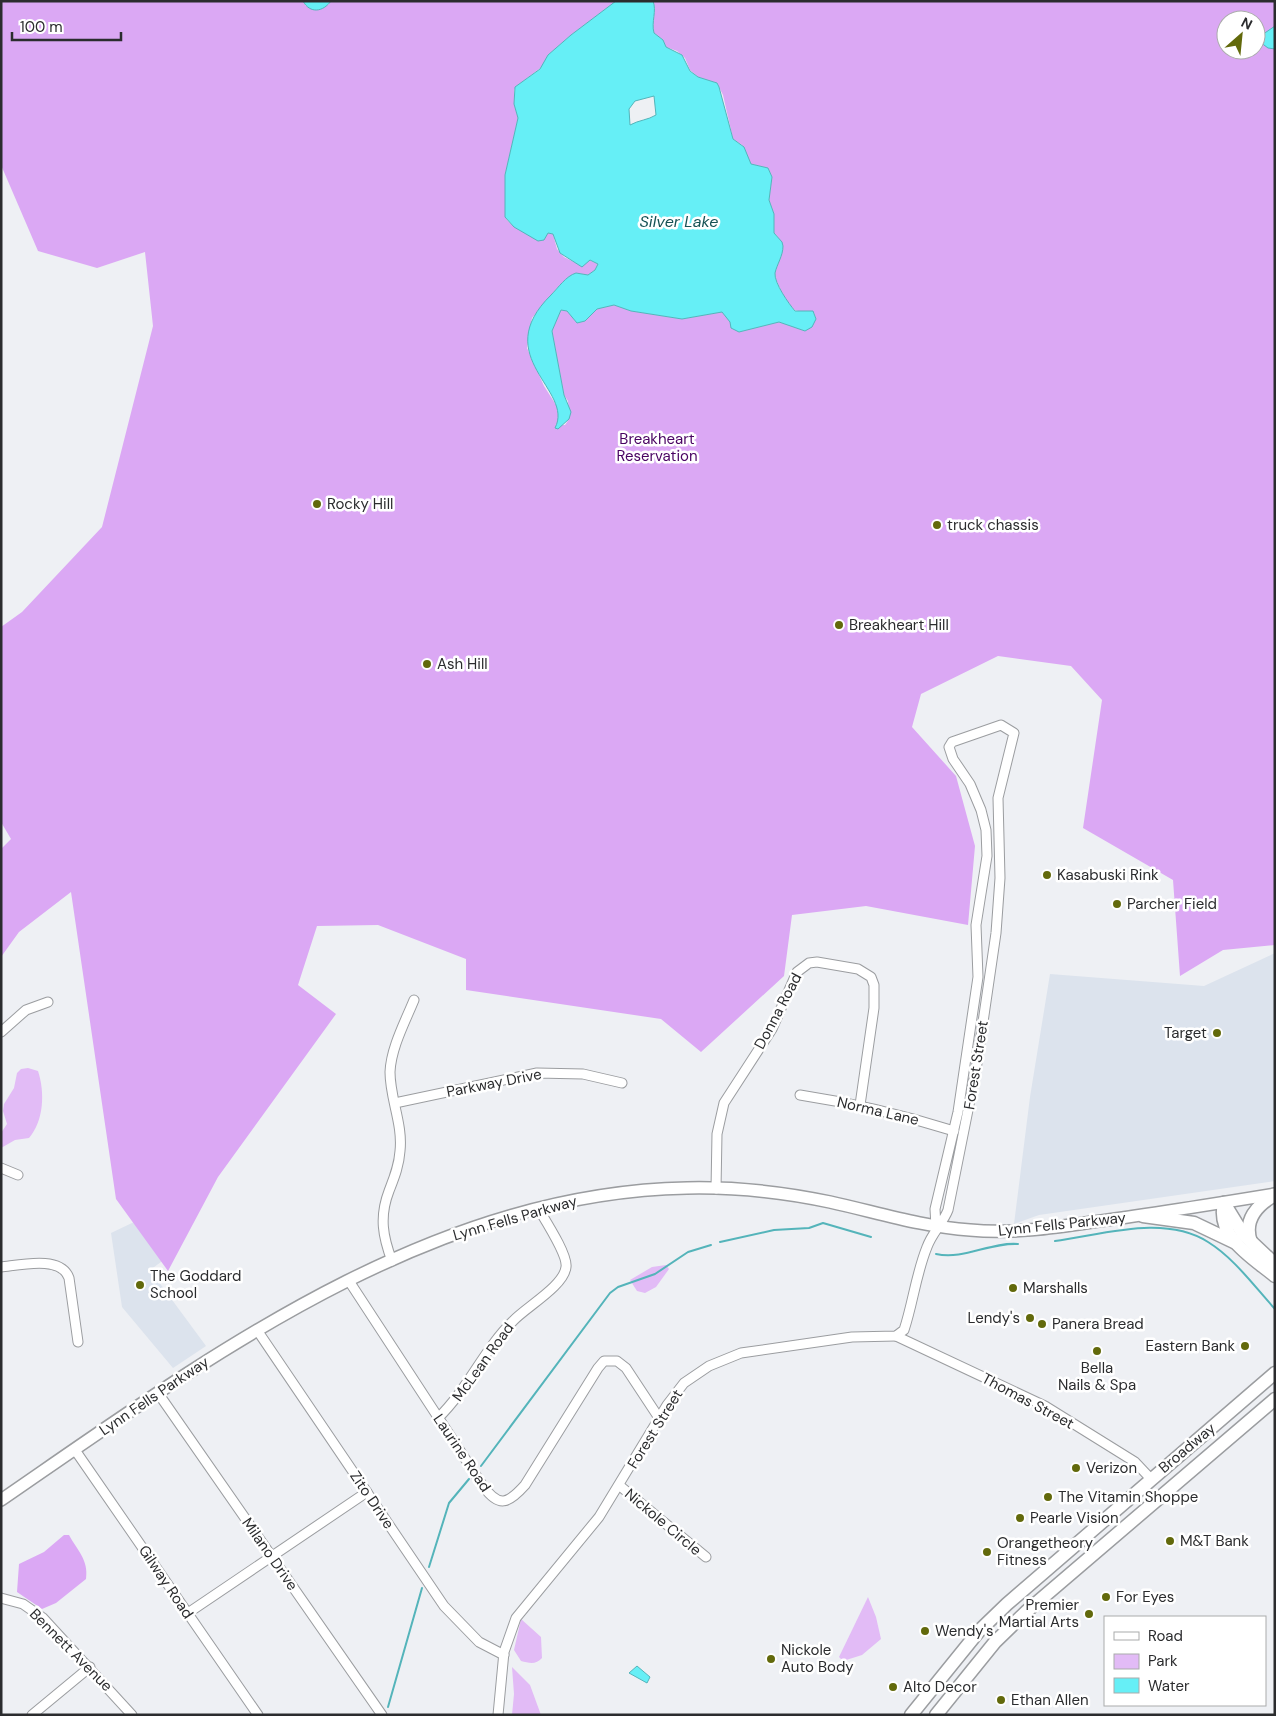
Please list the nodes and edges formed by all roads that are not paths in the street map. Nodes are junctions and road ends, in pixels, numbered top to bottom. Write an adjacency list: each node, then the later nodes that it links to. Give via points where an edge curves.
1 (998, 819): 2 (street); 2 (street, Forest Street, via 998,798 1014,733 1000,725 952,742 949,748 970,784); 4 (street, Forest Street)
2 (984, 820): 3 (street, Forest Street, via 987,856)
3 (981, 896): 4 (street); 12 (street, Forest Street, via 976,924 978,977)
4 (998, 898): 20 (street, Forest Street, via 964,1134 948,1210)
5 (414, 1000): 10 (street, via 391,1066)
6 (48, 1002): 7 (street, via 26,1010)
7 (1, 1032)
8 (622, 1083): 10 (street, Parkway Drive, via 584,1074 548,1072)
9 (800, 1095): 11 (street, Norma Lane)
10 (395, 1103): 23 (street, via 400,1151 382,1226)
11 (860, 1105): 12 (street, Norma Lane); 15 (street, Donna Road, via 874,1008 874,985 871,978 858,969 809,963 797,972 772,1029 724,1103 717,1134)
12 (954, 1131): 20 (street, Forest Street, via 935,1209)
13 (1, 1168): 14 (street)
14 (18, 1175)
15 (716, 1189): 18 (main road, Lynn Fells Parkway, via 622,1192); 20 (main road, Lynn Fells Parkway, via 809,1198)
16 (1275, 1195): 17 (main road, Lynn Fells Parkway); 22 (highway, via 1262,1203 1252,1216 1249,1233)
17 (1224, 1203): 19 (main road, Lynn Fells Parkway); 21 (highway, via 1223,1222); 22 (highway)
18 (538, 1208): 23 (main road, Lynn Fells Parkway, via 469,1230); 34 (street, McLean Road, via 565,1259 564,1273 509,1325 461,1393)
19 (1143, 1216): 20 (main road, Lynn Fells Parkway, via 1014,1231); 21 (highway, via 1194,1222)
20 (936, 1226): 29 (street, Forest Street, via 904,1330)
21 (1236, 1243): 26 (highway)
22 (1254, 1246): 24 (highway)
23 (392, 1261): 27 (main road, Lynn Fells Parkway)
24 (1275, 1264)
25 (1, 1267): 30 (street, via 53,1264 64,1270 69,1278)
26 (1275, 1276)
27 (349, 1281): 28 (main road, Lynn Fells Parkway); 34 (street, Laurine Road)
28 (257, 1330): 32 (main road, Lynn Fells Parkway); 39 (street, Zito Drive)
29 (896, 1336): 35 (street, Forest Street, via 852,1337 732,1355 689,1378 676,1391); 37 (street, Thomas Street, via 1044,1406 1135,1462)
30 (78, 1342)
31 (1275, 1373): 37 (highway, Broadway)
32 (158, 1393): 36 (main road, Lynn Fells Parkway); 41 (street, Milano Drive)
33 (1275, 1399): 53 (highway, Broadway, via 1015,1622)
34 (438, 1418): 35 (street, Laurine Road, via 486,1491 502,1502 513,1498 525,1485 604,1361 617,1361 626,1368)
35 (659, 1418): 38 (street, Forest Street)
36 (75, 1450): 40 (main road, Lynn Fells Parkway); 44 (street, Gilway Road)
37 (1151, 1478): 52 (highway, Broadway, via 996,1614)
38 (620, 1486): 42 (street, Nickole Circle); 45 (street, Forest Street, via 580,1542 518,1615)
39 (367, 1492): 41 (street); 45 (street, Zito Drive, via 444,1606 479,1642)
40 (1, 1500)
41 (272, 1556): 44 (street); 50 (street, Milano Drive)
42 (706, 1557)
43 (1, 1598): 46 (street, Bennett Avenue, via 34,1610)
44 (188, 1613): 49 (street, Gilway Road)
45 (504, 1655): 51 (street, Forest Street)
46 (90, 1667): 47 (street); 48 (street, Bennett Avenue)
47 (32, 1715)
48 (132, 1715)
49 (258, 1715)
50 (382, 1715)
51 (498, 1715)
52 (910, 1715)
53 (936, 1715)

